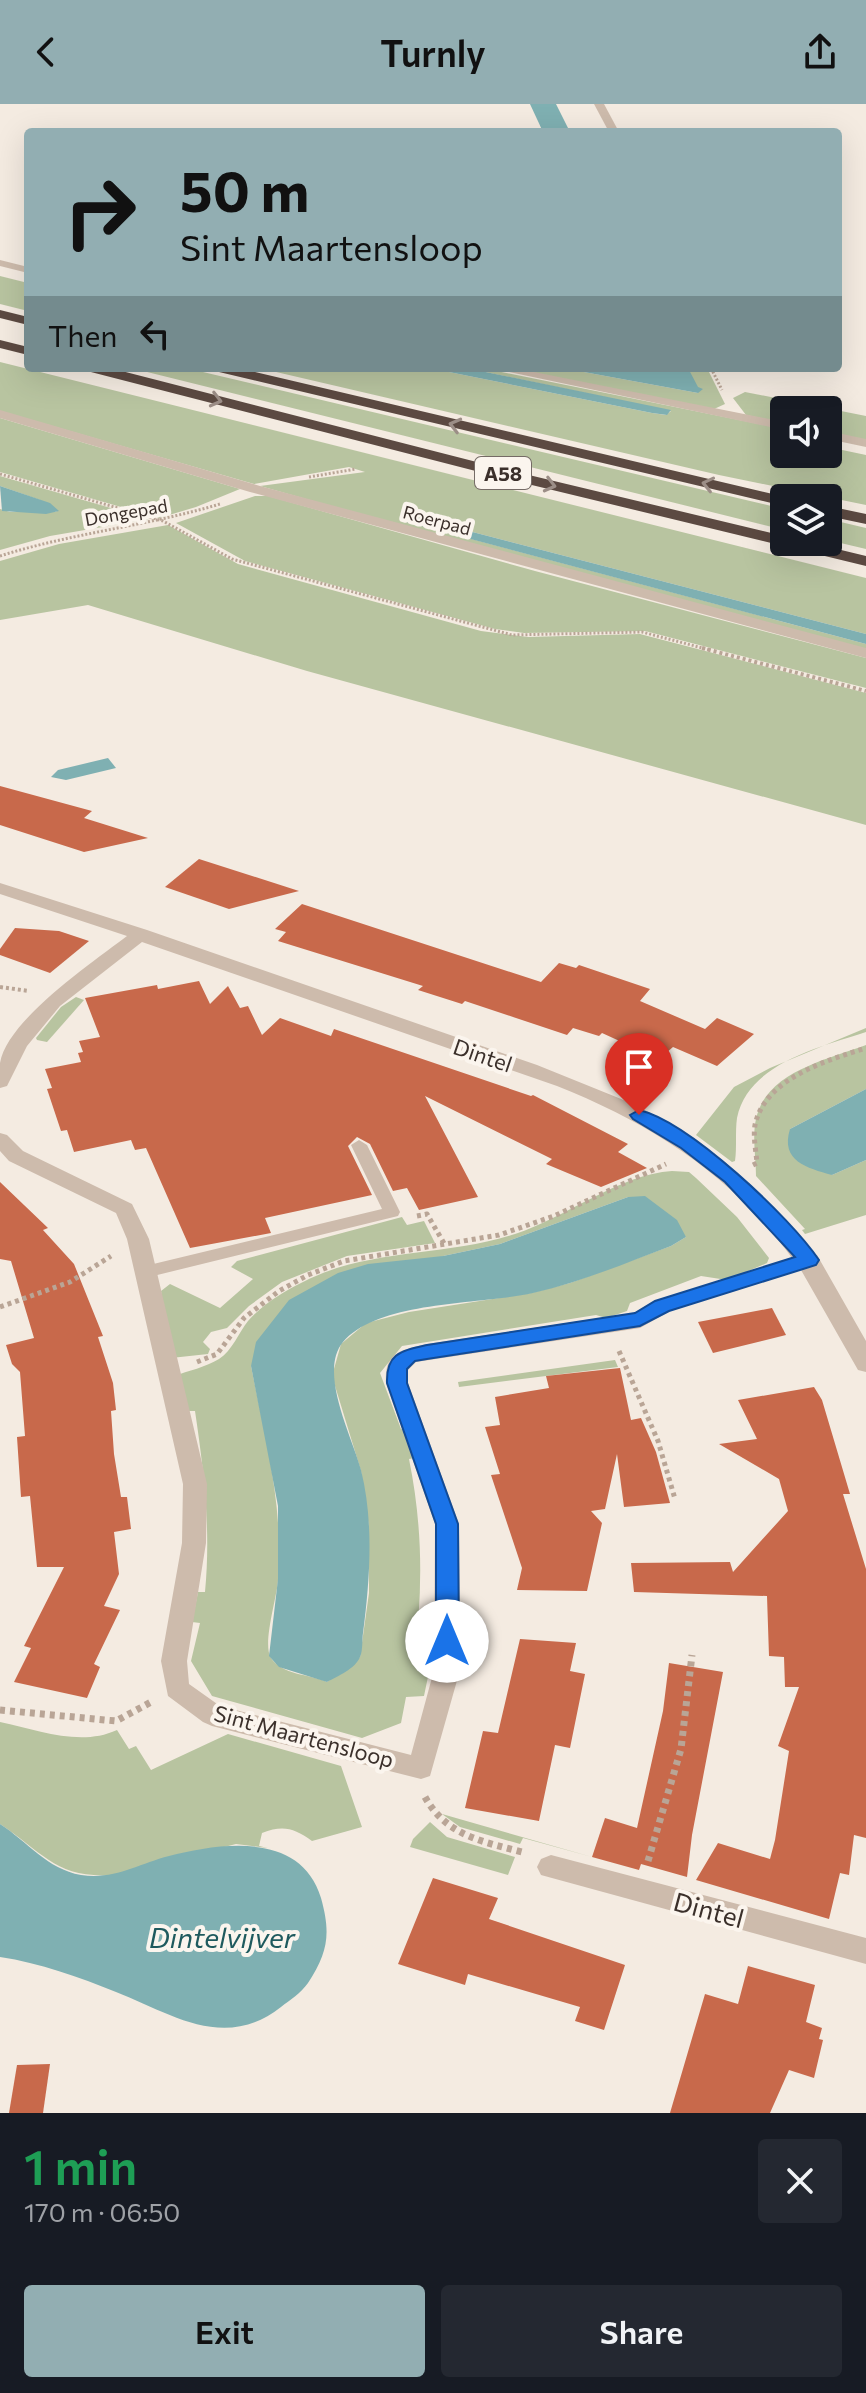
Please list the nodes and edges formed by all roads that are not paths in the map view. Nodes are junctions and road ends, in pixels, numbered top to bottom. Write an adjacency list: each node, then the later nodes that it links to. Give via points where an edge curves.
1 (599, 104): 2 (street)
2 (611, 128)
3 (0, 263): 4 (street)
4 (24, 269)
5 (0, 314): 6 (highway)
6 (24, 320)
7 (0, 344): 8 (highway)
8 (24, 350)
9 (108, 372): 19 (highway, A58, one-way to 19)
10 (236, 372): 16 (highway, A58, one-way to 10)
11 (516, 372): 13 (street)
12 (0, 414): 20 (street, Roerpad, via 591,582)
13 (770, 423)
14 (842, 438): 15 (street)
15 (866, 443)
16 (770, 498)
17 (842, 514): 18 (highway)
18 (866, 519)
19 (866, 561)
20 (866, 653)
21 (0, 888): 22 (street, Dintel)
22 (141, 934): 23 (street, via 53,1002 18,1044); 26 (street, Dintel, via 614,1101 732,1178)
23 (0, 1082)
24 (0, 1139): 27 (street, via 16,1156 125,1209)
25 (359, 1145): 27 (lane, via 392,1212)
26 (809, 1260): 27 (street, Sint Maartensloop, via 662,1306 640,1320 427,1352 409,1356 396,1367 447,1524 447,1670 421,1768 212,1715 177,1689 174,1661 194,1543 195,1484); 28 (street, Dintel)
27 (145, 1272)
28 (866, 1364)
29 (551, 1867): 30 (street, Dintel)
30 (866, 1951)

